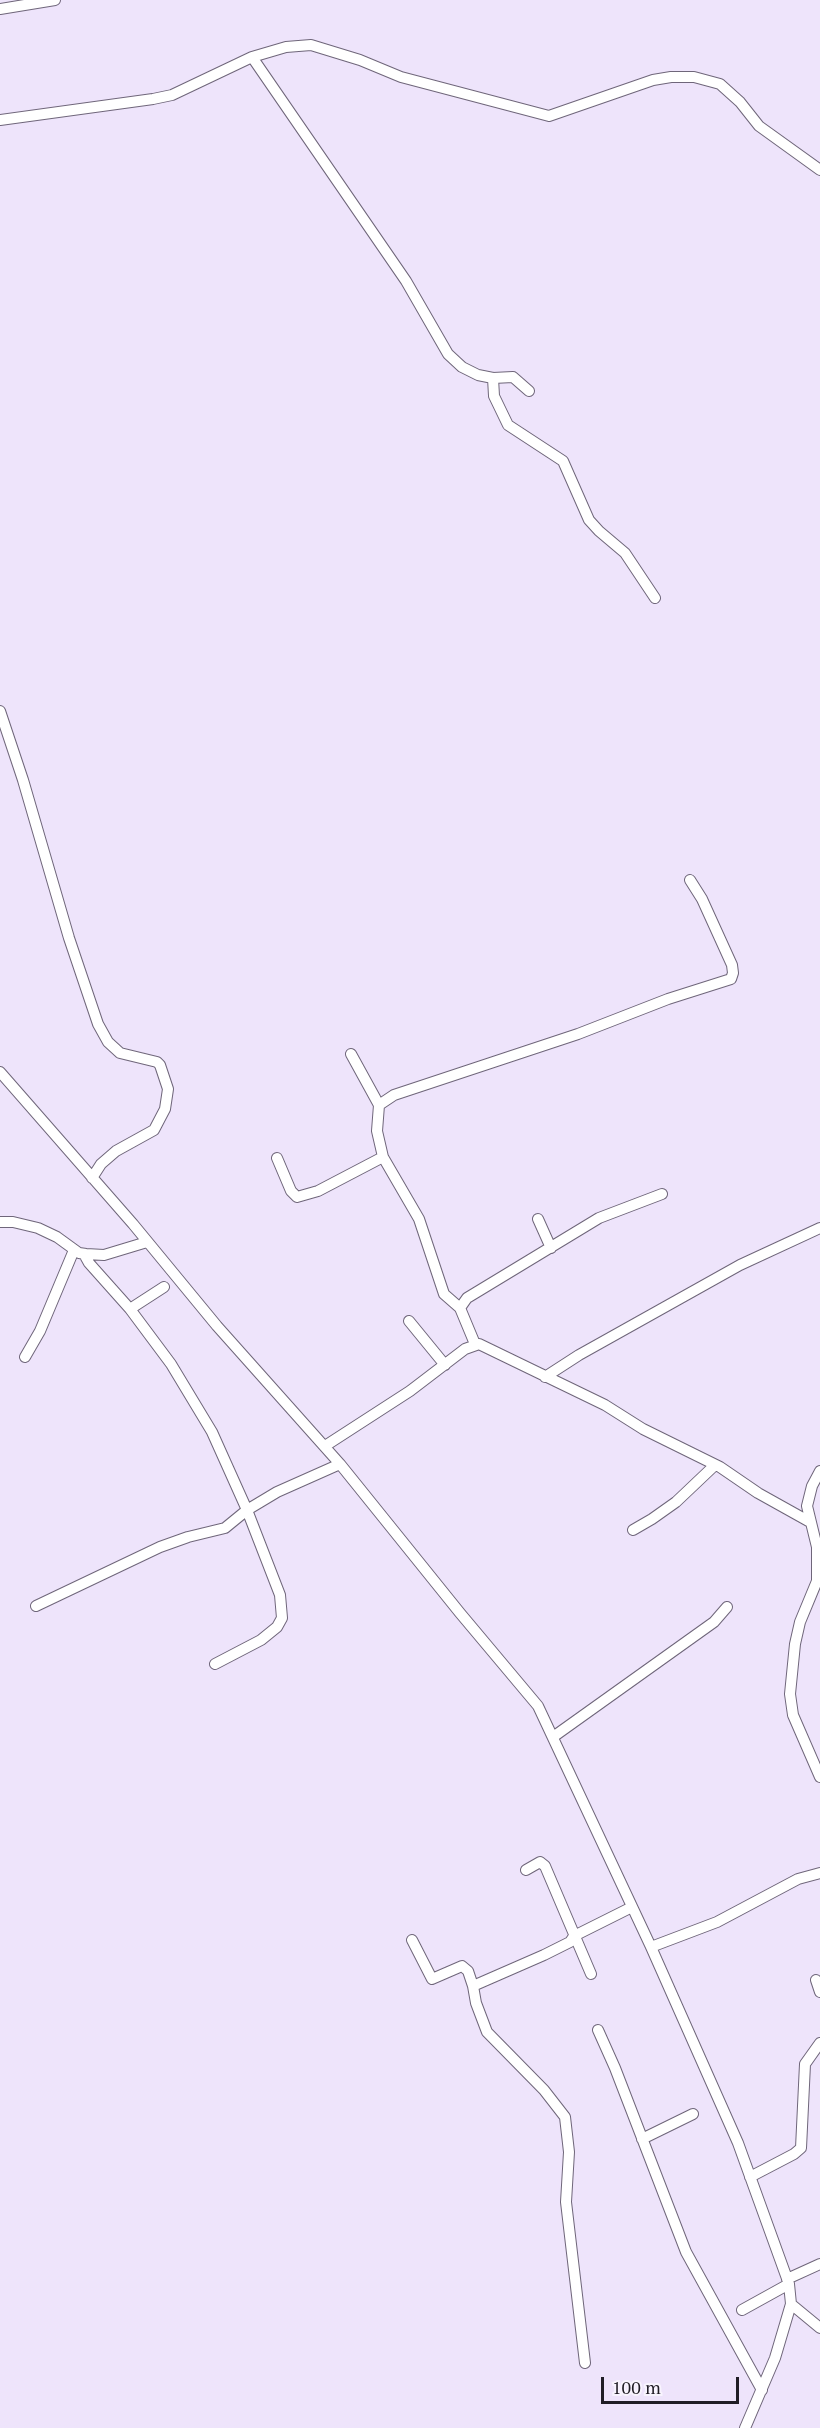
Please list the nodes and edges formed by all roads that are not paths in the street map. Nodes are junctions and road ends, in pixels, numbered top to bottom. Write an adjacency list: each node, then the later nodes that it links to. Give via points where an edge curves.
1 (55, 0): 2 (street)
2 (0, 9)
3 (252, 57): 4 (street, via 172,95); 5 (street, via 286,47 311,45 401,77 549,116 653,80 694,77 720,84 759,126); 6 (street, via 406,281 448,354 462,367)
4 (0, 120)
5 (820, 170)
6 (493, 378): 7 (street, via 513,377); 8 (street, via 494,396 507,425 563,461 589,520 625,553)
7 (529, 391)
8 (655, 598)
9 (0, 711): 16 (street, via 98,1024 120,1053 157,1062 168,1089 165,1109 154,1130 116,1151)
10 (690, 880): 13 (street, via 733,969 729,981 394,1095)
11 (351, 1054): 13 (street)
12 (0, 1072): 16 (street)
13 (379, 1105): 14 (street, via 376,1131)
14 (383, 1157): 15 (street, via 318,1191 297,1197); 25 (street, via 419,1219 441,1288)
15 (277, 1158)
16 (93, 1178): 21 (street)
17 (662, 1194): 22 (street, via 599,1218)
18 (538, 1219): 22 (street)
19 (0, 1222): 23 (street, via 38,1228)
20 (820, 1228): 31 (street, via 741,1265)
21 (147, 1242): 23 (street, via 104,1255); 32 (street)
22 (552, 1248): 25 (street, via 467,1298)
23 (79, 1252): 26 (street); 29 (street)
24 (164, 1287): 26 (street)
25 (460, 1308): 28 (street)
26 (130, 1309): 36 (street, via 171,1364 212,1432)
27 (409, 1321): 30 (street)
28 (475, 1344): 30 (street); 31 (street)
29 (25, 1357)
30 (445, 1365): 32 (street)
31 (545, 1377): 34 (street)
32 (325, 1446): 33 (street)
33 (340, 1464): 36 (street); 42 (street, via 538,1706)
34 (715, 1465): 37 (street); 38 (street, via 676,1502)
35 (820, 1472): 37 (street, via 807,1506)
36 (247, 1510): 39 (street, via 225,1528 160,1547); 41 (street, via 280,1595 282,1618 261,1640)
37 (810, 1522): 43 (street, via 817,1547 817,1581 800,1622 790,1694 793,1715)
38 (633, 1530)
39 (36, 1606)
40 (727, 1606): 42 (street, via 714,1622)
41 (215, 1664)
42 (554, 1737): 47 (street)
43 (817, 1761): 44 (street)
44 (820, 1777)
45 (526, 1870): 48 (street, via 540,1862 545,1866)
46 (820, 1873): 50 (street, via 798,1879 717,1922)
47 (632, 1906): 48 (street); 50 (street)
48 (574, 1936): 51 (street); 53 (street, via 544,1955)
49 (412, 1940): 53 (street, via 432,1979 462,1966)
50 (651, 1947): 59 (street)
51 (591, 1974)
52 (816, 1980): 54 (street)
53 (473, 1986): 65 (street, via 487,2032 565,2117 569,2152 566,2202)
54 (820, 1992)
55 (598, 2030): 58 (street)
56 (820, 2043): 59 (street, via 806,2064 801,2148)
57 (693, 2115): 58 (street)
58 (642, 2139): 66 (street, via 686,2252)
59 (750, 2177): 61 (street)
60 (820, 2264): 61 (street)
61 (788, 2281): 62 (street); 63 (street)
62 (790, 2304): 64 (street); 66 (street)
63 (742, 2310)
64 (820, 2328)
65 (585, 2363)
66 (762, 2390): 67 (street)
67 (745, 2428)

